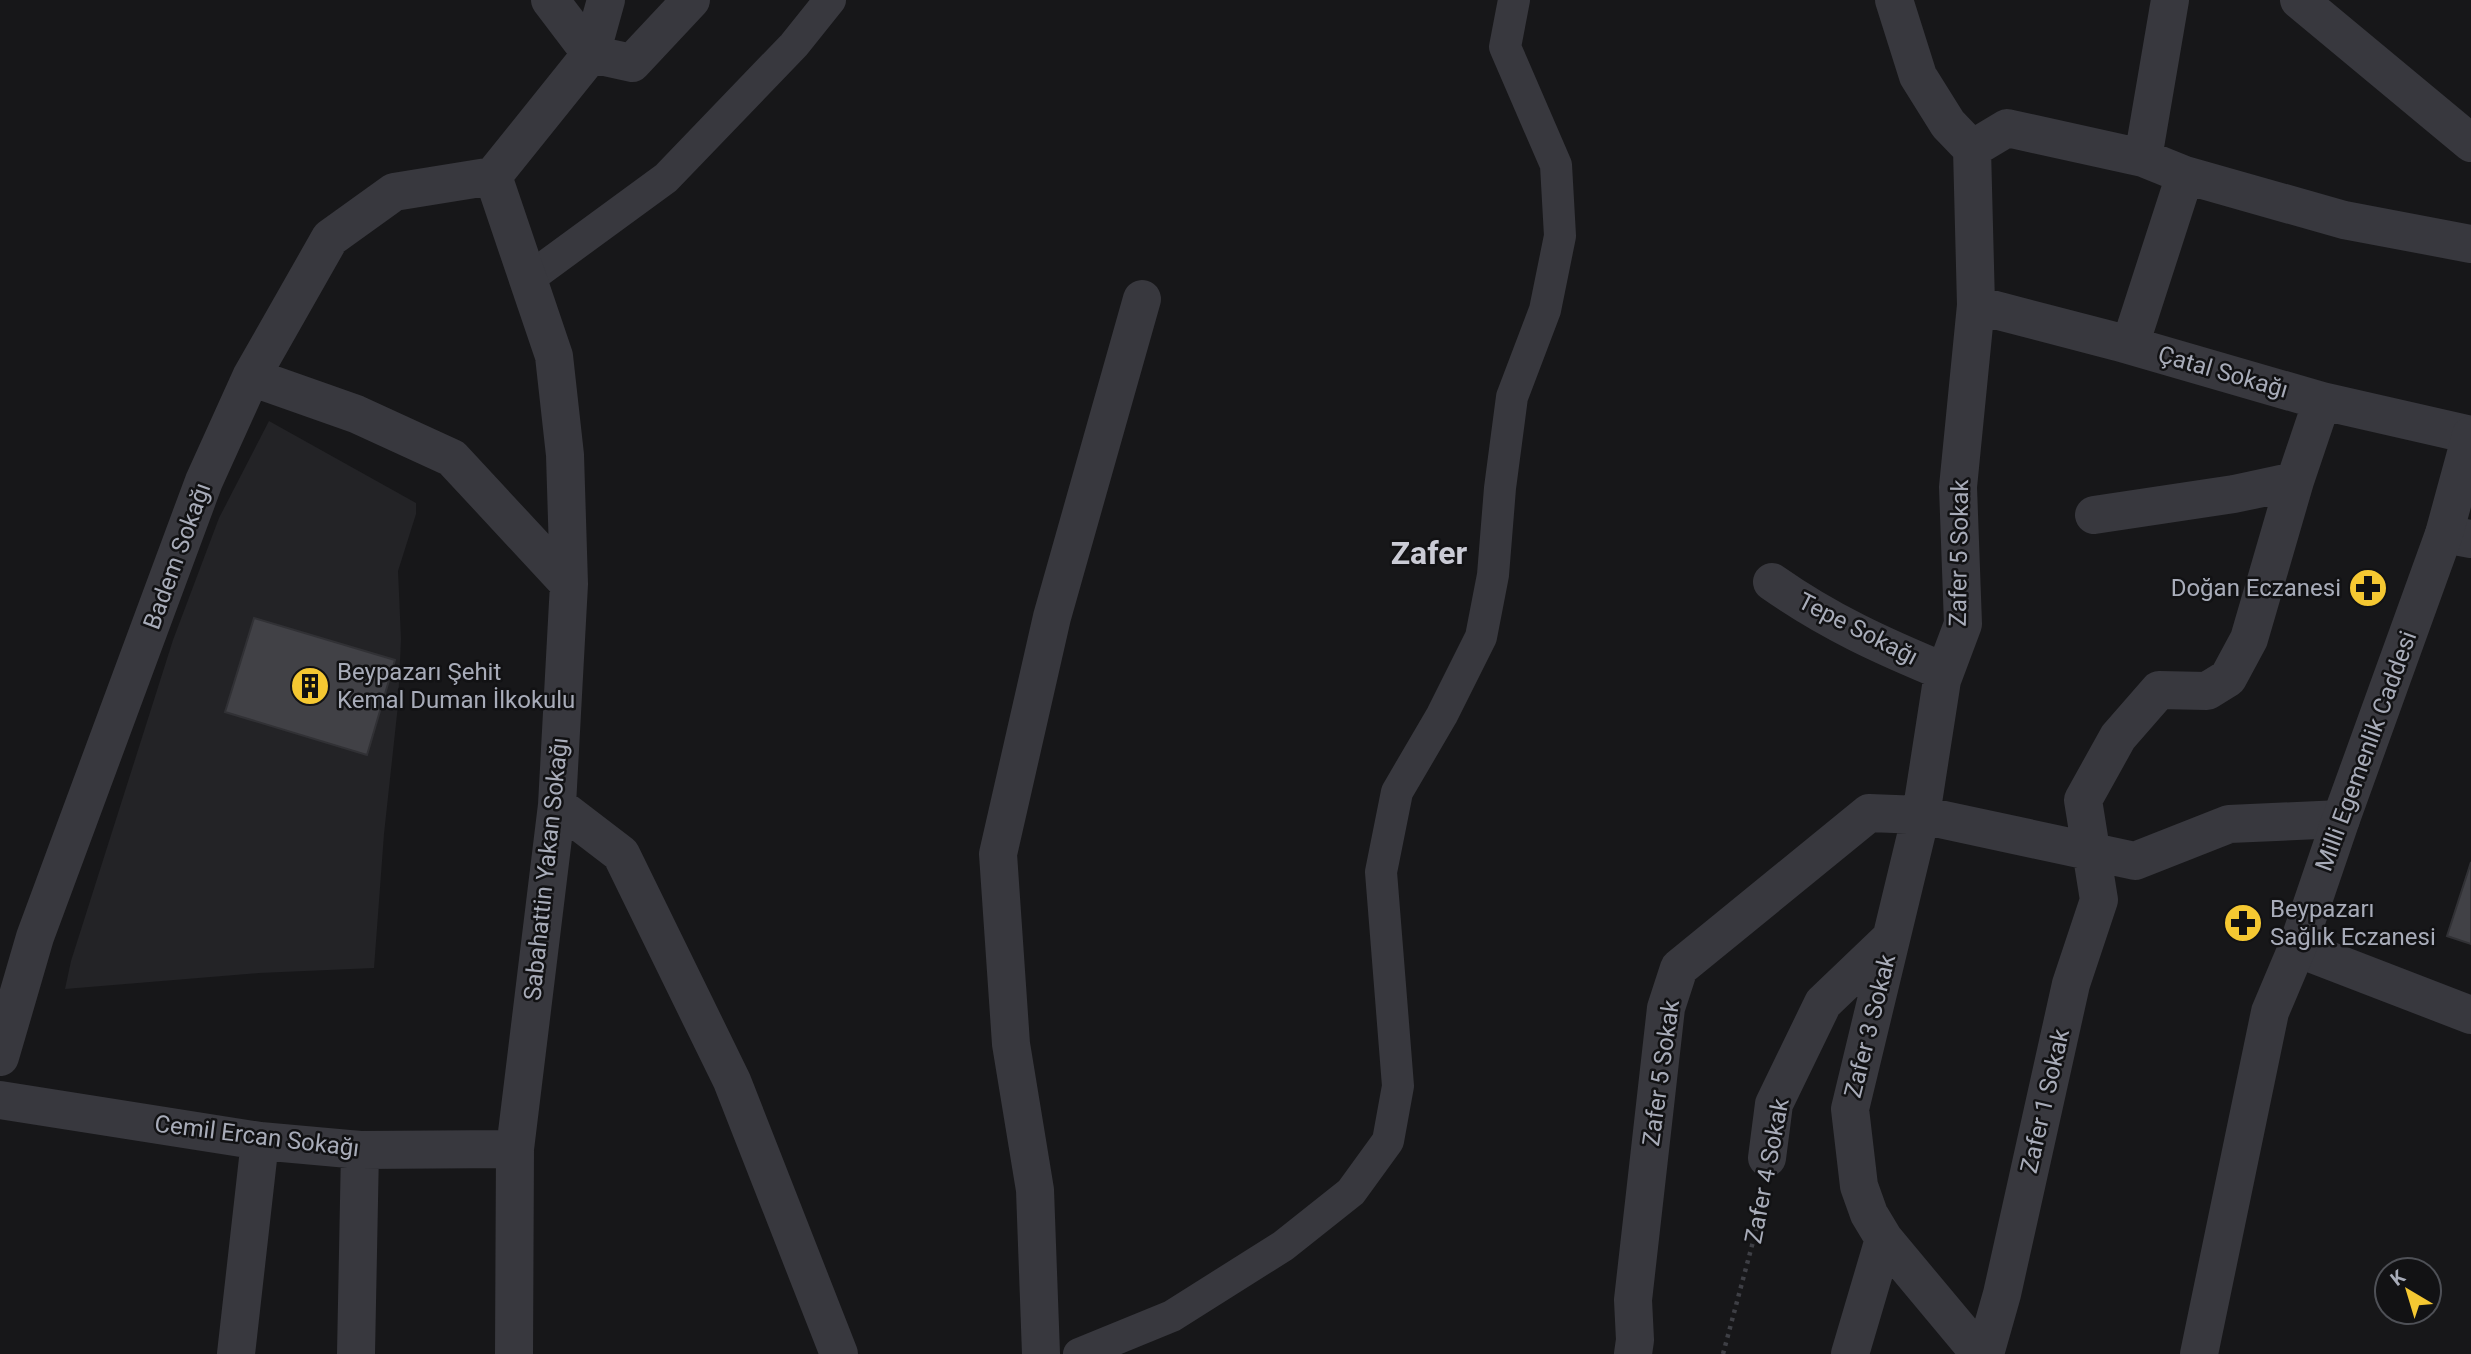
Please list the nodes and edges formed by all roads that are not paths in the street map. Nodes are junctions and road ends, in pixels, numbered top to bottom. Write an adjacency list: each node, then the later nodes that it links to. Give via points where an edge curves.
1 (550, 0): 9 (street)
2 (606, 0): 9 (street)
3 (691, 0): 9 (street, via 632,64)
4 (830, 0): 16 (street, via 794,45 666,178)
5 (1514, 0): 48 (street, via 1505,47 1556,165 1560,236 1545,310 1513,397 1493,575 1481,637 1397,792 1381,872 1398,1087 1388,1141 1351,1192 1283,1246 1172,1316)
6 (2170, 0): 12 (street)
7 (2299, 0): 10 (street)
8 (1900, 6): 11 (street, via 1919,76 1948,124)
9 (591, 54): 14 (street)
10 (2471, 144)
11 (1972, 149): 12 (street, via 2007,128); 18 (street, Zafer 5 Sokak)
12 (2143, 158): 13 (street)
13 (2185, 175): 15 (street, via 2344,220); 19 (street)
14 (493, 176): 16 (street, Sabahattin Yakan Sokağı); 20 (street, Badem Sokağı, via 394,192 330,238)
15 (2471, 244)
16 (528, 279): 27 (street, Sabahattin Yakan Sokağı, via 554,356 565,455)
17 (1142, 299): 47 (street, via 1052,617 998,854 1012,1044 1035,1190)
18 (1976, 305): 19 (street, Çatal Sokağı); 28 (street, Zafer 5 Sokak, via 1958,487 1963,624)
19 (2130, 345): 21 (street, Çatal Sokağı)
20 (251, 377): 27 (street, via 356,414 452,458); 36 (street, Badem Sokağı, via 204,481 69,846)
21 (2322, 401): 22 (street, Çatal Sokağı); 23 (street, Zafer 1 Sokak)
22 (2471, 435): 25 (street, Milli Egemenlik Caddesi)
23 (2295, 481): 24 (street); 32 (street, Zafer 1 Sokak, via 2249,639 2228,678 2207,691 2160,690 2118,737 2083,800)
24 (2094, 515)
25 (2458, 536): 31 (street, Milli Egemenlik Caddesi)
26 (1772, 582): 28 (street, Tepe Sokağı, via 1868,640)
27 (569, 584): 29 (street, Sabahattin Yakan Sokağı)
28 (1945, 672): 30 (street, Zafer 5 Sokak)
29 (557, 805): 39 (street, Sabahattin Yakan Sokağı); 46 (street, via 621,854 732,1081)
30 (1921, 815): 32 (street); 33 (street, Zafer 3 Sokak); 49 (street, Zafer 5 Sokak, via 1869,813 1679,968 1666,1008 1633,1300)
31 (2340, 819): 32 (street, via 2229,824 2135,861); 34 (street, Milli Egemenlik Caddesi)
32 (2090, 850): 52 (street, Zafer 1 Sokak, via 2099,900 2071,984)
33 (1891, 938): 41 (street, Zafer 4 Sokak, via 1823,1003 1774,1104); 42 (street, Zafer 3 Sokak, via 1850,1109 1859,1186 1868,1214)
34 (2297, 948): 35 (street); 53 (street, Milli Egemenlik Caddesi, via 2270,1012)
35 (2471, 1015)
36 (0, 1057)
37 (0, 1100): 38 (street, Cemil Ercan Sokağı)
38 (260, 1141): 40 (street, Cemil Ercan Sokağı); 43 (street)
39 (515, 1149): 40 (street, Cemil Ercan Sokağı); 45 (street, Sabahattin Yakan Sokağı)
40 (360, 1150): 44 (street)
41 (1767, 1158)
42 (1884, 1239): 50 (street); 51 (street, Zafer 3 Sokak)
43 (236, 1354)
44 (356, 1354)
45 (514, 1354)
46 (839, 1354)
47 (1041, 1354)
48 (1079, 1354)
49 (1633, 1354)
50 (1850, 1354)
51 (1980, 1354)
52 (1985, 1354)
53 (2199, 1354)

